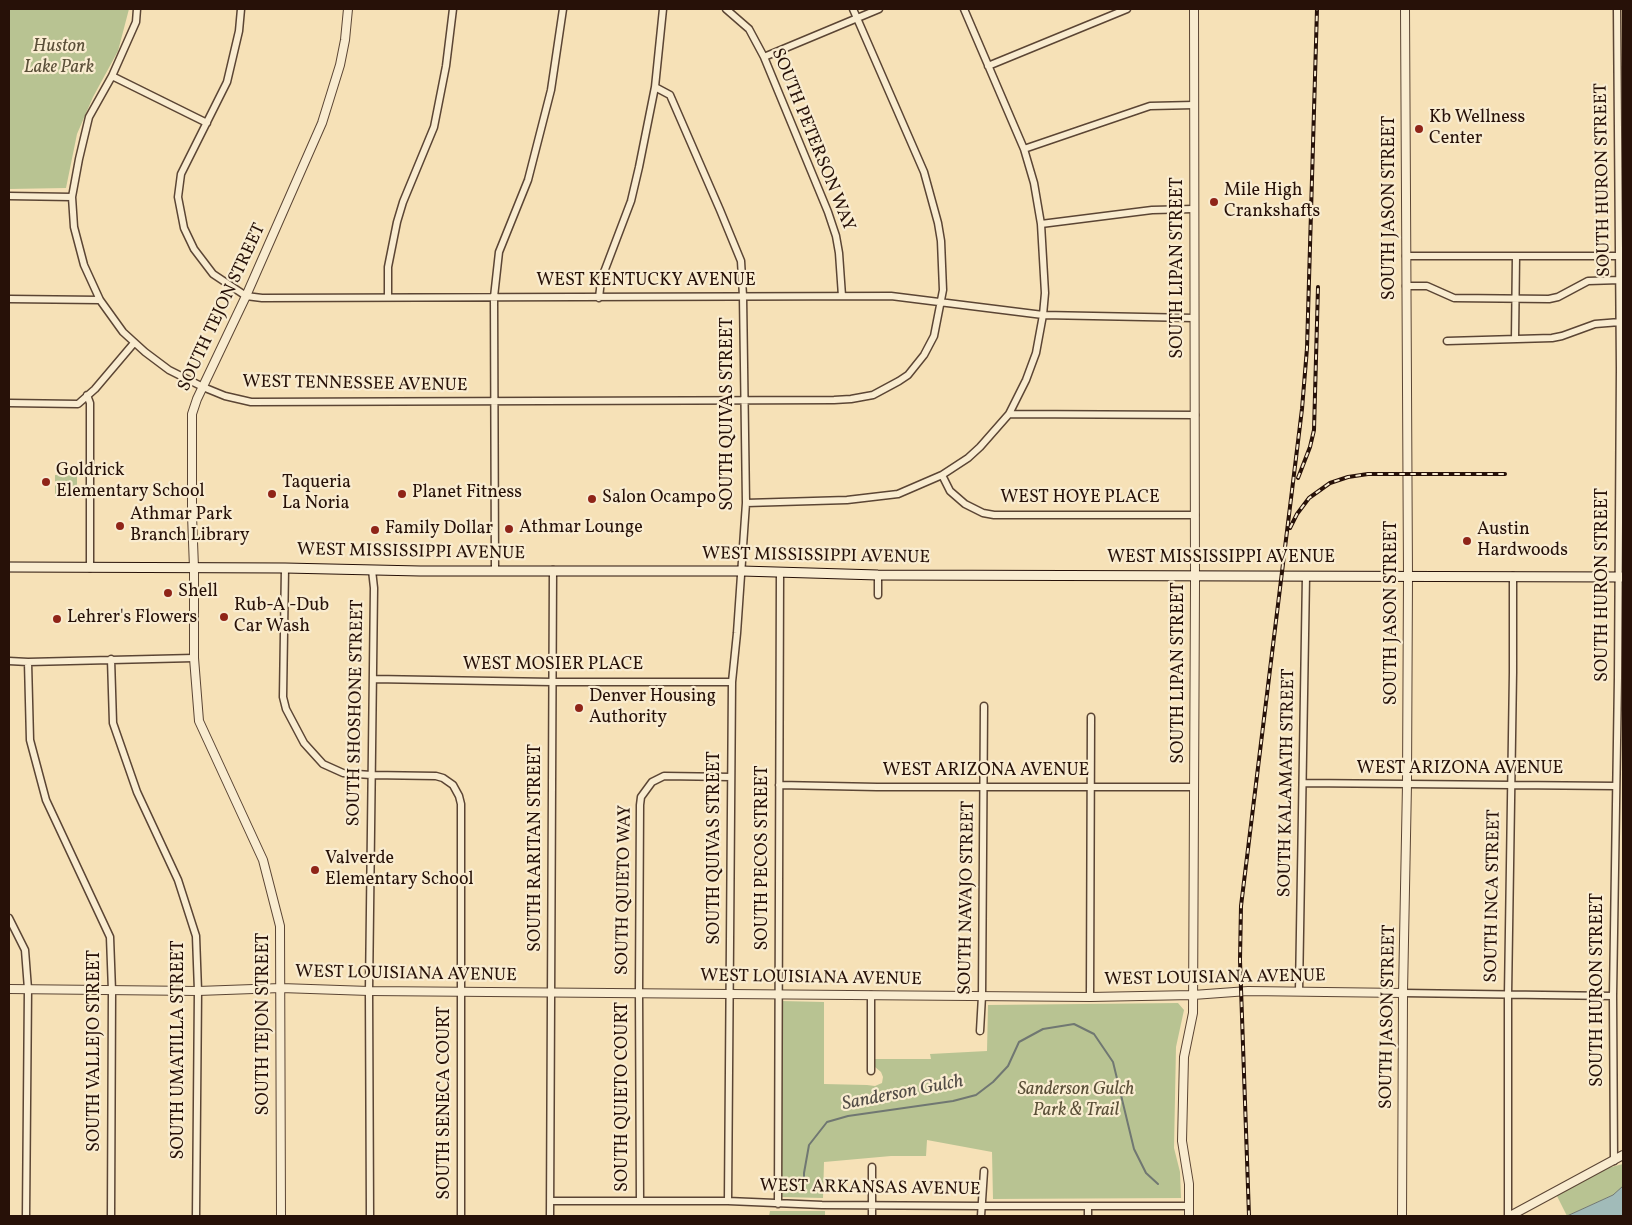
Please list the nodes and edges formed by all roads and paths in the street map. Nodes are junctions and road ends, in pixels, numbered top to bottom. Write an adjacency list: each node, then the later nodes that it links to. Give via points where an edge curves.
1 (137, 9): 18 (street, via 136,22)
2 (241, 9): 21 (street, via 227,82)
3 (348, 9): 32 (street, SOUTH TEJON STREET, via 340,65 325,115)
4 (453, 9): 35 (street, via 434,127 397,222 388,268)
5 (563, 9): 36 (street, via 551,90 528,180 499,252)
6 (663, 9): 19 (street)
7 (726, 9): 16 (street, SOUTH PETERSON WAY, via 749,29)
8 (853, 9): 15 (street)
9 (879, 9): 15 (street)
10 (964, 9): 17 (street)
11 (1127, 9): 17 (street)
12 (1194, 9): 20 (street, SOUTH LIPAN STREET)
13 (1405, 9): 27 (street, SOUTH JASON STREET)
14 (1617, 9): 29 (street, SOUTH HURON STREET)
15 (858, 18): 16 (street); 41 (street, via 924,172 941,241)
16 (764, 56): 34 (street, SOUTH PETERSON WAY, via 832,223 839,252)
17 (988, 66): 22 (street)
18 (112, 76): 21 (street); 24 (street, via 89,117)
19 (655, 86): 33 (street, SOUTH QUIVAS STREET, via 670,96 720,210 740,261); 37 (street, via 631,201 601,280)
20 (1194, 105): 22 (street, via 1150,106); 25 (street, SOUTH LIPAN STREET)
21 (207, 123): 32 (street, WEST KENTUCKY AVENUE, via 180,174 178,197 184,228 194,249 213,274)
22 (1024, 149): 26 (street)
23 (9, 196): 24 (street)
24 (72, 197): 40 (street, via 79,250)
25 (1194, 209): 26 (street, via 1152,210); 43 (street, SOUTH LIPAN STREET)
26 (1041, 224): 42 (street, via 1045,270)
27 (1406, 256): 28 (street); 31 (street, SOUTH JASON STREET)
28 (1516, 256): 29 (street); 39 (street)
29 (1620, 256): 30 (street, SOUTH HURON STREET)
30 (1620, 280): 39 (street, via 1588,282 1549,299); 44 (street, SOUTH HURON STREET)
31 (1406, 286): 39 (street, via 1427,286 1454,298); 71 (street, SOUTH JASON STREET)
32 (246, 296): 35 (street, WEST KENTUCKY AVENUE); 49 (street, SOUTH TEJON STREET)
33 (743, 296): 34 (street, WEST KENTUCKY AVENUE); 37 (street, WEST KENTUCKY AVENUE); 52 (street, SOUTH QUIVAS STREET)
34 (842, 296): 41 (street, WEST KENTUCKY AVENUE, via 891,296)
35 (388, 297): 36 (street, WEST KENTUCKY AVENUE)
36 (494, 297): 37 (street, WEST KENTUCKY AVENUE); 51 (street)
37 (599, 298)
38 (9, 299): 40 (street)
39 (1516, 299): 45 (street)
40 (100, 300): 47 (street)
41 (942, 303): 42 (street, WEST KENTUCKY AVENUE); 52 (street, WEST TENNESSEE AVENUE, via 930,345 914,368 899,381 873,394 851,399)
42 (1043, 315): 43 (street, WEST KENTUCKY AVENUE); 54 (street, via 1032,365)
43 (1194, 318): 55 (street, SOUTH LIPAN STREET)
44 (1620, 322): 45 (street, via 1595,324 1557,337); 48 (street, SOUTH HURON STREET)
45 (1515, 339): 46 (street)
46 (1447, 341)
47 (134, 342): 49 (street, WEST TENNESSEE AVENUE, via 153,359); 50 (street)
48 (1622, 368): 73 (street, SOUTH HURON STREET)
49 (203, 388): 51 (street, WEST TENNESSEE AVENUE, via 251,402); 61 (street, SOUTH TEJON STREET, via 192,414)
50 (87, 395): 53 (street, via 78,404); 60 (street, via 90,403)
51 (494, 402): 52 (street, WEST TENNESSEE AVENUE); 64 (street)
52 (744, 402): 57 (street, SOUTH QUIVAS STREET)
53 (9, 403)
54 (1008, 414): 55 (street); 56 (street, via 968,458)
55 (1195, 416): 58 (street, SOUTH LIPAN STREET)
56 (942, 474): 57 (street, via 898,494 847,500); 58 (street, WEST HOYE PLACE, via 950,491 965,504 994,515)
57 (746, 503): 66 (street, SOUTH QUIVAS STREET)
58 (1195, 515): 69 (street, SOUTH LIPAN STREET)
59 (9, 567): 60 (main road, WEST MISSISSIPPI AVENUE)
60 (90, 568): 61 (main road, WEST MISSISSIPPI AVENUE)
61 (194, 568): 62 (main road, WEST MISSISSIPPI AVENUE); 75 (street, SOUTH TEJON STREET)
62 (285, 568): 63 (main road, WEST MISSISSIPPI AVENUE); 84 (street, SOUTH SENECA COURT, via 282,686 286,708 301,739 317,759 343,773)
63 (372, 570): 64 (main road, WEST MISSISSIPPI AVENUE); 79 (street, SOUTH SHOSHONE STREET)
64 (495, 570): 65 (main road, WEST MISSISSIPPI AVENUE)
65 (553, 570): 66 (main road, WEST MISSISSIPPI AVENUE); 80 (street, SOUTH RARITAN STREET)
66 (742, 571): 67 (main road, WEST MISSISSIPPI AVENUE); 81 (street, SOUTH QUIVAS STREET)
67 (780, 572): 68 (main road, WEST MISSISSIPPI AVENUE); 88 (street, SOUTH PECOS STREET)
68 (878, 575): 69 (main road, WEST MISSISSIPPI AVENUE); 74 (street)
69 (1195, 575): 70 (main road, WEST MISSISSIPPI AVENUE); 92 (street, SOUTH LIPAN STREET)
70 (1306, 576): 71 (main road, WEST MISSISSIPPI AVENUE); 86 (street, SOUTH KALAMATH STREET)
71 (1408, 576): 72 (main road, WEST MISSISSIPPI AVENUE); 87 (street, SOUTH JASON STREET)
72 (1513, 576): 73 (main road, WEST MISSISSIPPI AVENUE); 89 (street, SOUTH INCA STREET)
73 (1621, 577): 90 (street, SOUTH HURON STREET)
74 (878, 595)
75 (194, 658): 76 (street); 95 (street, SOUTH TEJON STREET, via 199,721 264,860 280,926)
76 (111, 659): 78 (street); 99 (street, SOUTH UMATILLA STREET, via 113,723 137,792 181,889 196,936)
77 (9, 661): 78 (street)
78 (28, 662): 98 (street, SOUTH VALLEJO STREET, via 30,740 46,800 110,937)
79 (373, 679): 80 (street, WEST MOSIER PLACE); 84 (street, SOUTH SHOSHONE STREET)
80 (552, 682): 81 (street, WEST MOSIER PLACE); 102 (street, SOUTH RARITAN STREET)
81 (732, 682): 85 (street, SOUTH QUIVAS STREET)
82 (984, 706): 91 (street, SOUTH NAVAJO STREET)
83 (1091, 717): 93 (street)
84 (371, 775): 100 (street, SOUTH SHOSHONE STREET); 101 (street, SOUTH SENECA COURT, via 436,776 452,785 459,796)
85 (732, 777): 104 (street, SOUTH QUIETO WAY, via 664,776 652,782 641,797); 105 (street, SOUTH QUIVAS STREET)
86 (1303, 783): 87 (street, WEST ARIZONA AVENUE); 103 (street, SOUTH KALAMATH STREET)
87 (1407, 784): 89 (street, WEST ARIZONA AVENUE); 107 (street, SOUTH JASON STREET)
88 (779, 785): 91 (street, WEST ARIZONA AVENUE); 106 (street, SOUTH PECOS STREET)
89 (1511, 785): 90 (street, WEST ARIZONA AVENUE); 110 (street, SOUTH INCA STREET)
90 (1616, 786): 112 (street, SOUTH HURON STREET)
91 (984, 787): 93 (street, WEST ARIZONA AVENUE); 111 (street, SOUTH NAVAJO STREET)
92 (1194, 787): 93 (street, WEST ARIZONA AVENUE); 109 (street, SOUTH LIPAN STREET)
93 (1090, 788): 113 (street)
94 (9, 918): 97 (street, via 25,950)
95 (281, 988): 99 (street, WEST LOUISIANA AVENUE); 100 (street, WEST LOUISIANA AVENUE); 131 (street, SOUTH TEJON STREET)
96 (9, 989): 97 (street, WEST LOUISIANA AVENUE)
97 (28, 989): 98 (street, WEST LOUISIANA AVENUE); 128 (street)
98 (112, 990): 99 (street, WEST LOUISIANA AVENUE); 129 (street, SOUTH VALLEJO STREET)
99 (198, 990): 130 (street, SOUTH UMATILLA STREET)
100 (369, 991): 101 (street, WEST LOUISIANA AVENUE); 132 (street, SOUTH SHOSHONE STREET)
101 (462, 991): 102 (street, WEST LOUISIANA AVENUE); 133 (street, SOUTH SENECA COURT)
102 (552, 991): 104 (street, WEST LOUISIANA AVENUE); 120 (street, SOUTH RARITAN STREET)
103 (1299, 991): 107 (street, WEST LOUISIANA AVENUE); 109 (street, WEST LOUISIANA AVENUE)
104 (639, 992): 105 (street, WEST LOUISIANA AVENUE); 121 (street, SOUTH QUIETO COURT)
105 (730, 994): 106 (street, WEST LOUISIANA AVENUE); 122 (street, SOUTH QUIVAS STREET)
106 (778, 994): 108 (street, WEST LOUISIANA AVENUE); 123 (street, SOUTH PECOS STREET)
107 (1403, 994): 110 (street, WEST LOUISIANA AVENUE); 139 (street, SOUTH JASON STREET)
108 (870, 995): 111 (street, WEST LOUISIANA AVENUE); 115 (street)
109 (1193, 995): 113 (street, WEST LOUISIANA AVENUE); 127 (street, SOUTH LIPAN STREET, via 1193,1013 1184,1057 1182,1141)
110 (1508, 995): 112 (street, WEST LOUISIANA AVENUE); 140 (street, SOUTH INCA STREET)
111 (982, 996): 113 (street, WEST LOUISIANA AVENUE); 114 (street, SOUTH NAVAJO STREET)
112 (1613, 996): 117 (street, SOUTH HURON STREET)
113 (1090, 997)
114 (980, 1031)
115 (871, 1071)
116 (1623, 1156): 117 (street)
117 (1614, 1161): 140 (street)
118 (872, 1167): 124 (street)
119 (984, 1171): 125 (street)
120 (551, 1201): 121 (street, WEST ARKANSAS AVENUE); 134 (street, SOUTH RARITAN STREET)
121 (640, 1202): 122 (street, WEST ARKANSAS AVENUE)
122 (728, 1202): 123 (street, WEST ARKANSAS AVENUE)
123 (778, 1204): 124 (street, WEST ARKANSAS AVENUE)
124 (872, 1205): 125 (street, WEST ARKANSAS AVENUE); 135 (street)
125 (981, 1206): 126 (street, WEST ARKANSAS AVENUE); 136 (street)
126 (1088, 1206): 127 (street, WEST ARKANSAS AVENUE); 137 (street)
127 (1189, 1206): 138 (street, SOUTH LIPAN STREET)
128 (26, 1216)
129 (111, 1216)
130 (196, 1216)
131 (281, 1216)
132 (370, 1216)
133 (461, 1216)
134 (550, 1216)
135 (872, 1216)
136 (981, 1216)
137 (1088, 1216)
138 (1189, 1216)
139 (1402, 1216)
140 (1509, 1216)

